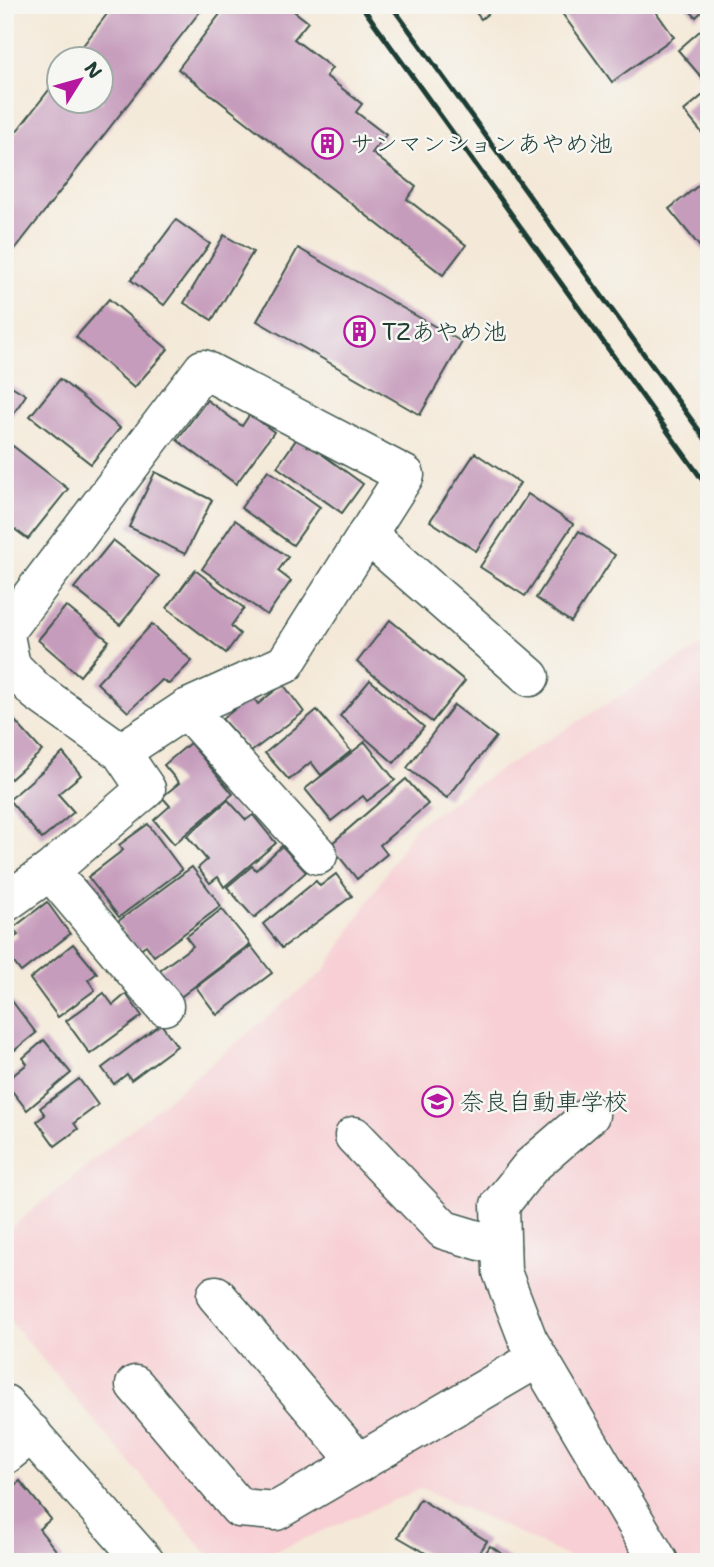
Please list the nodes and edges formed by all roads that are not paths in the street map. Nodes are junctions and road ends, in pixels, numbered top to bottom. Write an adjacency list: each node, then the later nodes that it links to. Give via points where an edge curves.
1 (367, 534): 2 (street, via 405,475 203,369); 3 (street); 4 (street, via 285,664)
2 (5, 633): 5 (street, via 10,666 37,692)
3 (530, 677)
4 (186, 709): 5 (street); 6 (street)
5 (121, 752): 7 (street, via 146,789)
6 (318, 855)
7 (50, 871): 8 (street); 9 (street)
8 (5, 904)
9 (164, 1006)
10 (590, 1115): 12 (street, via 531,1166 500,1205)
11 (354, 1136): 12 (street, via 444,1230)
12 (501, 1247): 14 (street, via 502,1272)
13 (216, 1295): 18 (street)
14 (538, 1357): 18 (street); 20 (street)
15 (135, 1385): 18 (street, via 239,1508 276,1511)
16 (5, 1404): 17 (street)
17 (18, 1444): 19 (street)
18 (359, 1463)
19 (145, 1562)
20 (659, 1562)

